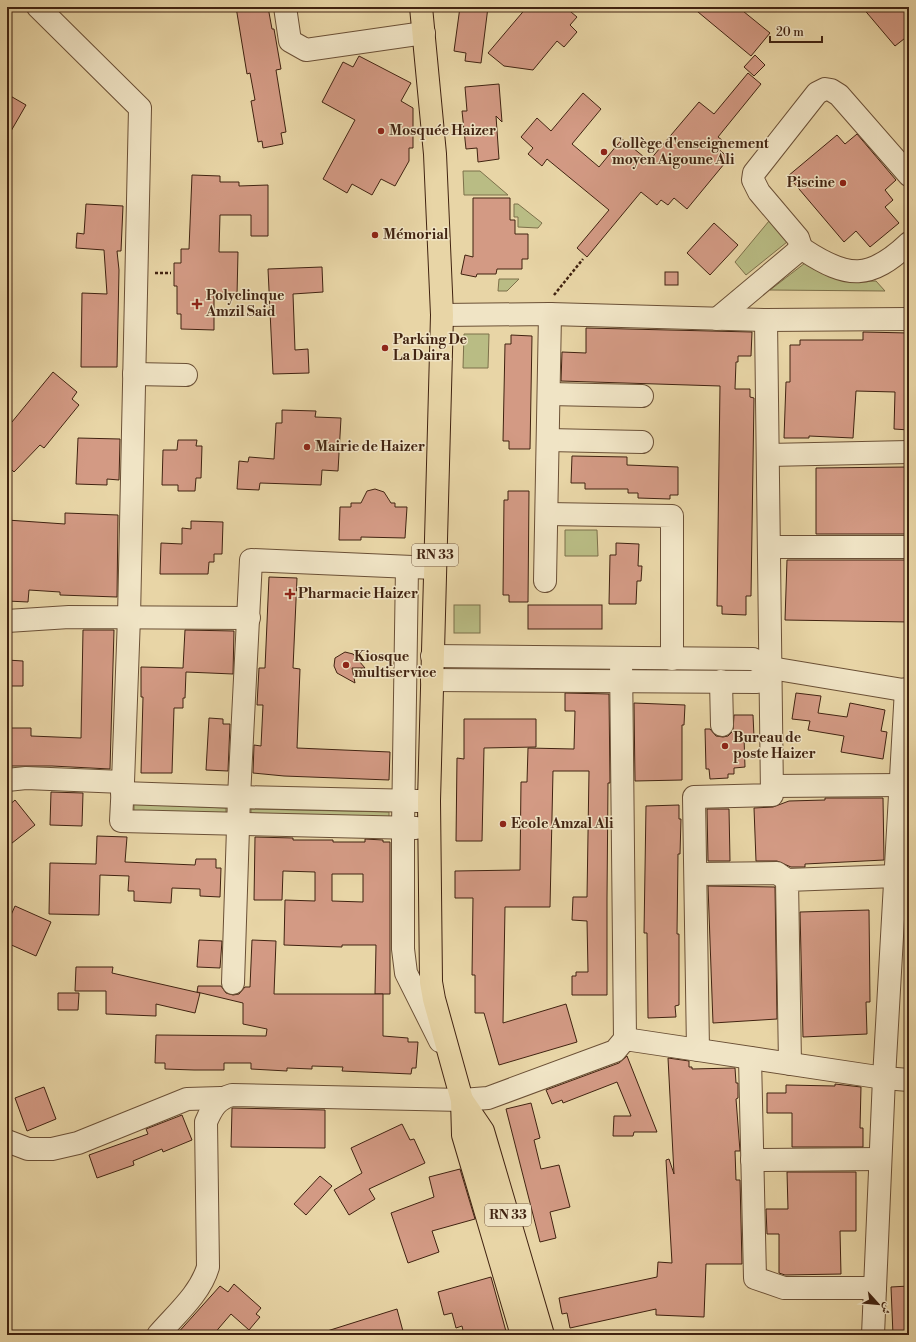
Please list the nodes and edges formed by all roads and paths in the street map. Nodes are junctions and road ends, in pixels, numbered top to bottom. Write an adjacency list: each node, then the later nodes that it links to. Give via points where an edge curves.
1 (38, 7): 14 (street, via 140,108)
2 (285, 7): 4 (street, via 290,41 306,50)
3 (421, 7): 4 (main road, RN 33)
4 (424, 33): 10 (main road, RN 33, via 435,154)
5 (909, 175): 7 (street, via 839,95 825,89 817,93 754,173 753,180 759,192 798,238)
6 (909, 243): 7 (street, via 893,258 874,269 857,272 820,262 804,250)
7 (798, 251): 11 (street)
8 (583, 259): 9 (path)
9 (545, 314): 10 (street); 11 (street); 16 (street)
10 (442, 315): 26 (main road, RN 33)
11 (717, 319): 13 (street)
12 (909, 319): 13 (street)
13 (766, 320): 21 (street)
14 (134, 374): 15 (street); 28 (street)
15 (186, 375)
16 (549, 394): 17 (street); 18 (street)
17 (642, 396)
18 (548, 440): 19 (street); 22 (street)
19 (642, 442)
20 (909, 452): 21 (street)
21 (768, 454): 23 (street)
22 (547, 514): 27 (street); 33 (street, via 672,516)
23 (769, 547): 24 (street); 34 (street)
24 (909, 547)
25 (407, 567): 26 (street); 29 (street, via 251,560); 45 (street)
26 (435, 568): 31 (main road, RN 33)
27 (545, 581)
28 (129, 617): 29 (street); 30 (street); 43 (street)
29 (249, 618): 44 (street)
30 (7, 621)
31 (432, 656): 32 (street); 35 (main road, RN 33)
32 (621, 659): 33 (street); 36 (street)
33 (672, 659): 34 (street, via 753,659)
34 (771, 668): 37 (street, via 757,682); 38 (street); 42 (street)
35 (432, 680): 36 (street); 46 (main road, RN 33)
36 (621, 681): 37 (street); 54 (street)
37 (721, 681): 39 (street)
38 (908, 690): 41 (street)
39 (722, 725)
40 (7, 780): 43 (street, via 26,778)
41 (901, 784): 42 (street); 51 (street)
42 (772, 786): 50 (street, via 772,795 694,797)
43 (122, 787): 44 (street); 47 (street, via 121,821)
44 (239, 797): 45 (street); 47 (street)
45 (403, 800): 46 (street); 48 (street)
46 (429, 801): 49 (main road, RN 33)
47 (239, 824): 48 (street); 53 (street)
48 (403, 828): 49 (street); 58 (street, via 403,949 406,973)
49 (429, 828): 58 (main road, RN 33, via 431,982)
50 (696, 874): 52 (street, via 777,873); 55 (street)
51 (896, 876): 52 (street); 59 (street)
52 (787, 880): 57 (street)
53 (234, 983)
54 (625, 1039): 55 (street); 62 (street, via 615,1051 608,1054 488,1098)
55 (698, 1050): 56 (street)
56 (750, 1058): 57 (street); 65 (street)
57 (790, 1064): 59 (street)
58 (454, 1069): 62 (main road, RN 33)
59 (884, 1078): 60 (street); 64 (street)
60 (909, 1080)
61 (221, 1098): 62 (street, via 232,1095); 63 (street, via 186,1099 78,1143 52,1149 28,1148); 67 (street, via 211,1108 206,1122 208,1267 205,1279)
62 (462, 1100): 68 (main road, RN 33, via 463,1135); 69 (main road, RN 33, via 483,1131)
63 (7, 1141)
64 (880, 1159): 65 (street); 66 (street)
65 (752, 1160): 66 (street, via 755,1278 784,1288)
66 (875, 1288): 70 (street)
67 (158, 1335)
68 (522, 1335)
69 (543, 1335)
70 (873, 1335)

